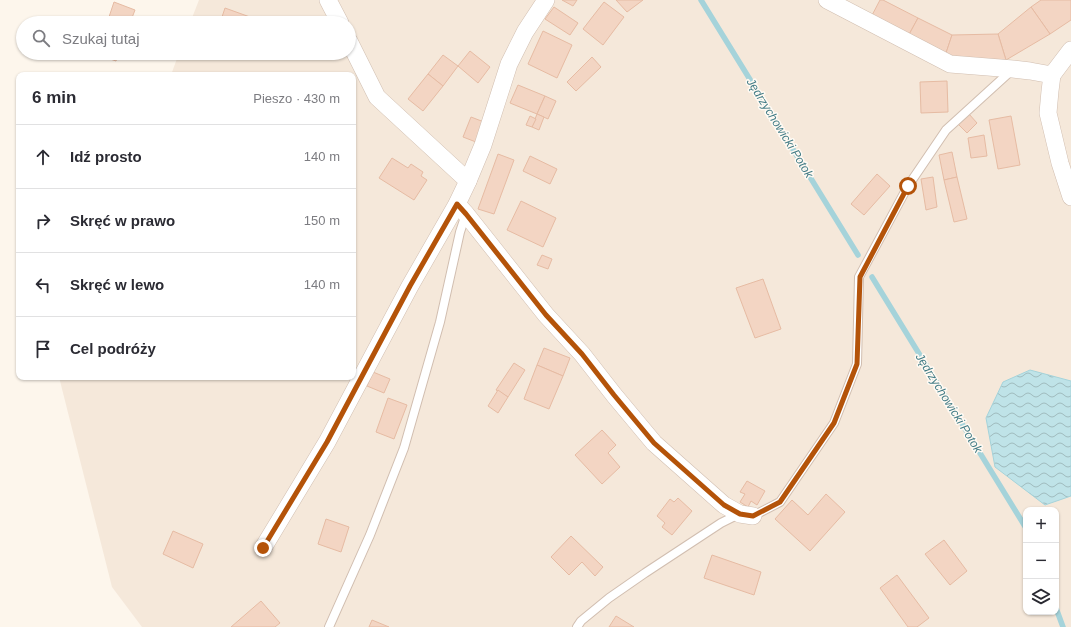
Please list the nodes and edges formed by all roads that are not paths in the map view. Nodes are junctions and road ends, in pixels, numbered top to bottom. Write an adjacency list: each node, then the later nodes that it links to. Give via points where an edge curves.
1 (328, 0): 4 (street)
2 (546, 0): 9 (street, via 525,32 509,64 483,145)
3 (828, 0): 7 (street, via 950,64)
4 (336, 16)
5 (1071, 50): 8 (street)
6 (356, 55): 9 (street, via 377,97)
7 (1013, 69): 8 (street); 12 (lane, via 946,130 908,186 860,277 857,364 834,423 780,502)
8 (1052, 75): 10 (street, via 1048,113)
9 (468, 181): 11 (street)
10 (1071, 197)
11 (462, 209): 12 (street, via 546,315 582,354 654,443 724,505); 13 (street, via 410,286 327,442); 14 (lane, via 460,232 440,322 404,448 370,535)
12 (746, 515): 15 (lane, via 721,522 609,598)
13 (263, 548)
14 (329, 627)
15 (577, 627)

